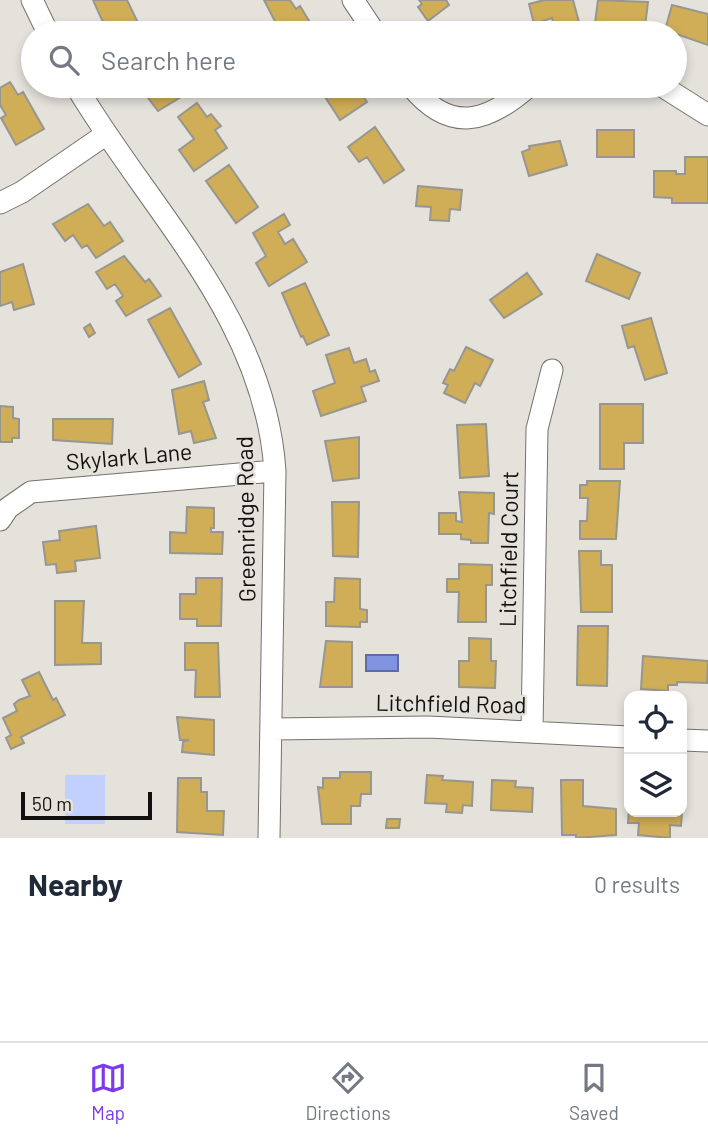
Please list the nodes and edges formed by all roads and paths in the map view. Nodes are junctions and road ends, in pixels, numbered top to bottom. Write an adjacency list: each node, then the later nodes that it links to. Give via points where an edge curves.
1 (32, 0): 3 (street)
2 (353, 0): 4 (street)
3 (42, 21)
4 (367, 21)
5 (83, 98): 10 (street, Greenridge Road)
6 (424, 98): 7 (street, via 438,111 472,118 488,116)
7 (514, 98)
8 (681, 98): 9 (street)
9 (708, 115)
10 (105, 135): 11 (street); 13 (street, Greenridge Road, via 222,303 246,350 268,412)
11 (0, 203)
12 (552, 370): 16 (street, Litchfield Court, via 537,429)
13 (275, 471): 14 (street, Skylark Lane, via 31,492 8,508); 15 (street, Greenridge Road)
14 (0, 520)
15 (272, 729): 16 (street, Litchfield Road); 20 (street, Greenridge Road)
16 (532, 731): 17 (street, Litchfield Road)
17 (624, 737)
18 (687, 740): 19 (street)
19 (708, 741)
20 (269, 838)

